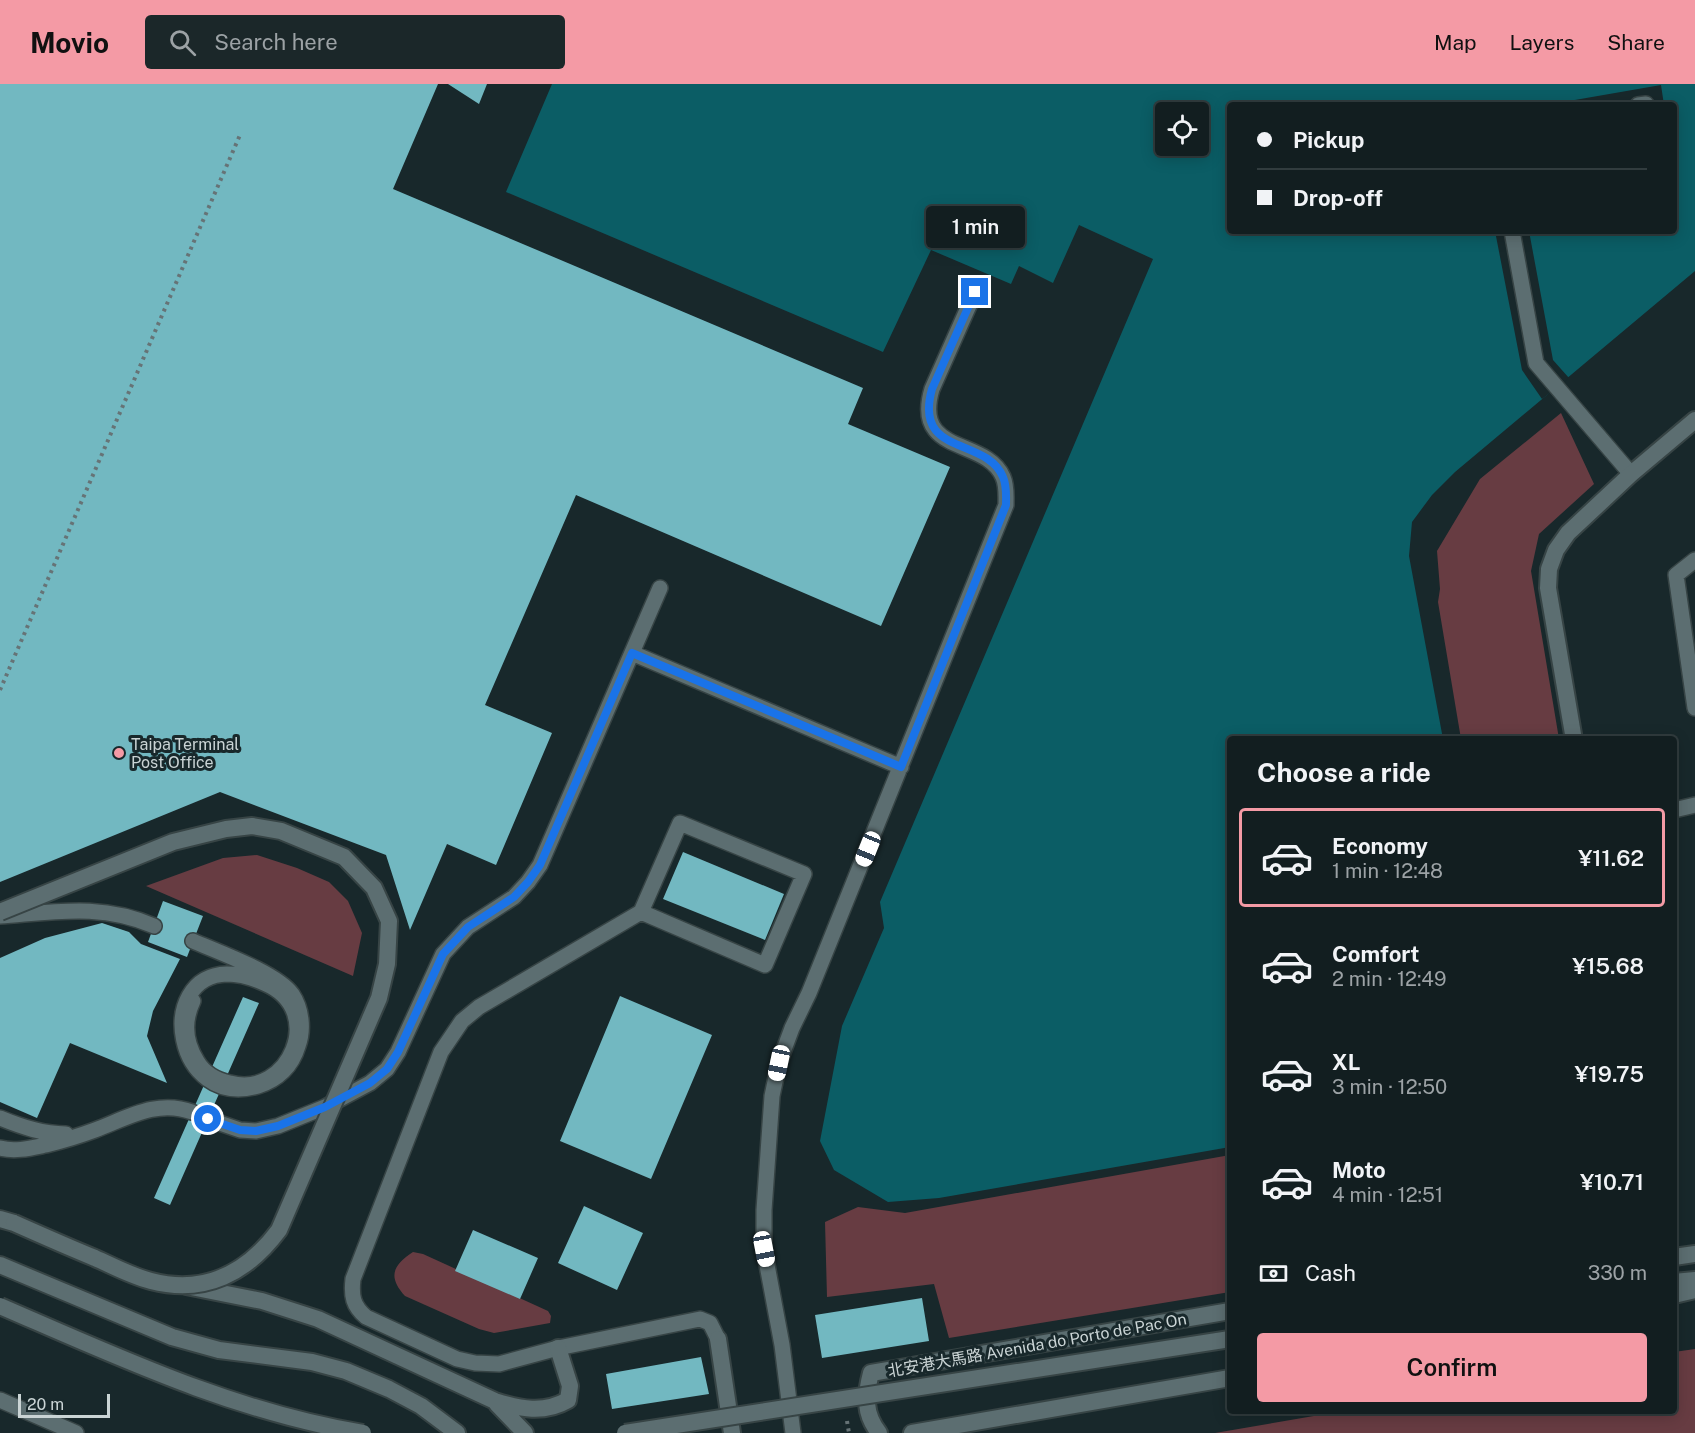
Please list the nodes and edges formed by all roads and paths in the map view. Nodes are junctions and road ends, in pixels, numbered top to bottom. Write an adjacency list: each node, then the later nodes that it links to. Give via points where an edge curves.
1 (240, 135): 9 (path)
2 (1513, 234): 5 (lane, via 1536,363)
3 (975, 292): 12 (lane, via 932,389 930,419 936,432 996,466 1003,476 1006,505)
4 (1695, 420): 5 (street)
5 (1631, 474): 11 (street, via 1568,533 1549,569 1548,588)
6 (1695, 560): 10 (lane, via 1676,575)
7 (660, 588): 8 (lane)
8 (632, 653): 12 (lane); 22 (lane, via 540,865 514,897 468,927 443,954 387,1069 370,1083 325,1107 278,1126 240,1130)
9 (0, 690)
10 (1695, 708)
11 (1573, 736)
12 (901, 767): 48 (lane, via 792,1028 772,1096 764,1249)
13 (1695, 806): 14 (lane)
14 (1677, 809)
15 (641, 912): 15 (lane, via 765,965 804,874 680,822); 38 (lane, via 479,1007 462,1021 441,1052 353,1279 351,1293 356,1309 366,1317 457,1359 499,1364)
16 (0, 914): 17 (lane, via 81,909 133,916); 31 (street, bridge, via 173,842 252,826 281,831 344,857 374,888 389,921 387,964 379,998 279,1230 247,1265 213,1281)
17 (154, 926)
18 (193, 941): 19 (lane, via 270,976 291,994 301,1017 301,1038 295,1056 283,1073 268,1083 251,1088 216,1083 201,1074 190,1060 181,1026 192,993 207,979 241,975 261,982 281,992 291,1004 297,1023 294,1049 276,1074 235,1085 201,1068 189,1044 186,1027)
19 (193, 1001)
20 (192, 1112): 23 (lane, via 174,1107 150,1109)
21 (0, 1118): 23 (lane, via 53,1134)
22 (208, 1119)
23 (93, 1131): 24 (lane, via 37,1147)
24 (0, 1148)
25 (7, 1221): 31 (street, bridge, via 131,1274)
26 (1695, 1254): 27 (street)
27 (1677, 1257)
28 (0, 1265): 44 (street, via 172,1337 346,1371 421,1406)
29 (1695, 1280): 30 (street)
30 (1677, 1282)
31 (185, 1286): 41 (street, via 262,1301 318,1318)
32 (1695, 1290): 33 (street)
33 (1677, 1294)
34 (0, 1306): 43 (street, bridge, via 242,1405)
35 (1227, 1312): 49 (street, 北安港大馬路 Avenida do Porto de Pac On, via 872,1373 866,1389 866,1407)
36 (718, 1339): 38 (lane, via 710,1323 700,1319); 47 (street)
37 (1227, 1339): 46 (street, bridge)
38 (558, 1348): 41 (street, via 570,1386 567,1400 540,1409)
39 (1227, 1379): 50 (street)
40 (0, 1400): 42 (lane)
41 (495, 1401): 45 (street)
42 (76, 1433)
43 (363, 1433)
44 (457, 1433)
45 (525, 1433)
46 (625, 1433)
47 (732, 1433)
48 (793, 1433)
49 (879, 1433)
50 (912, 1433)

